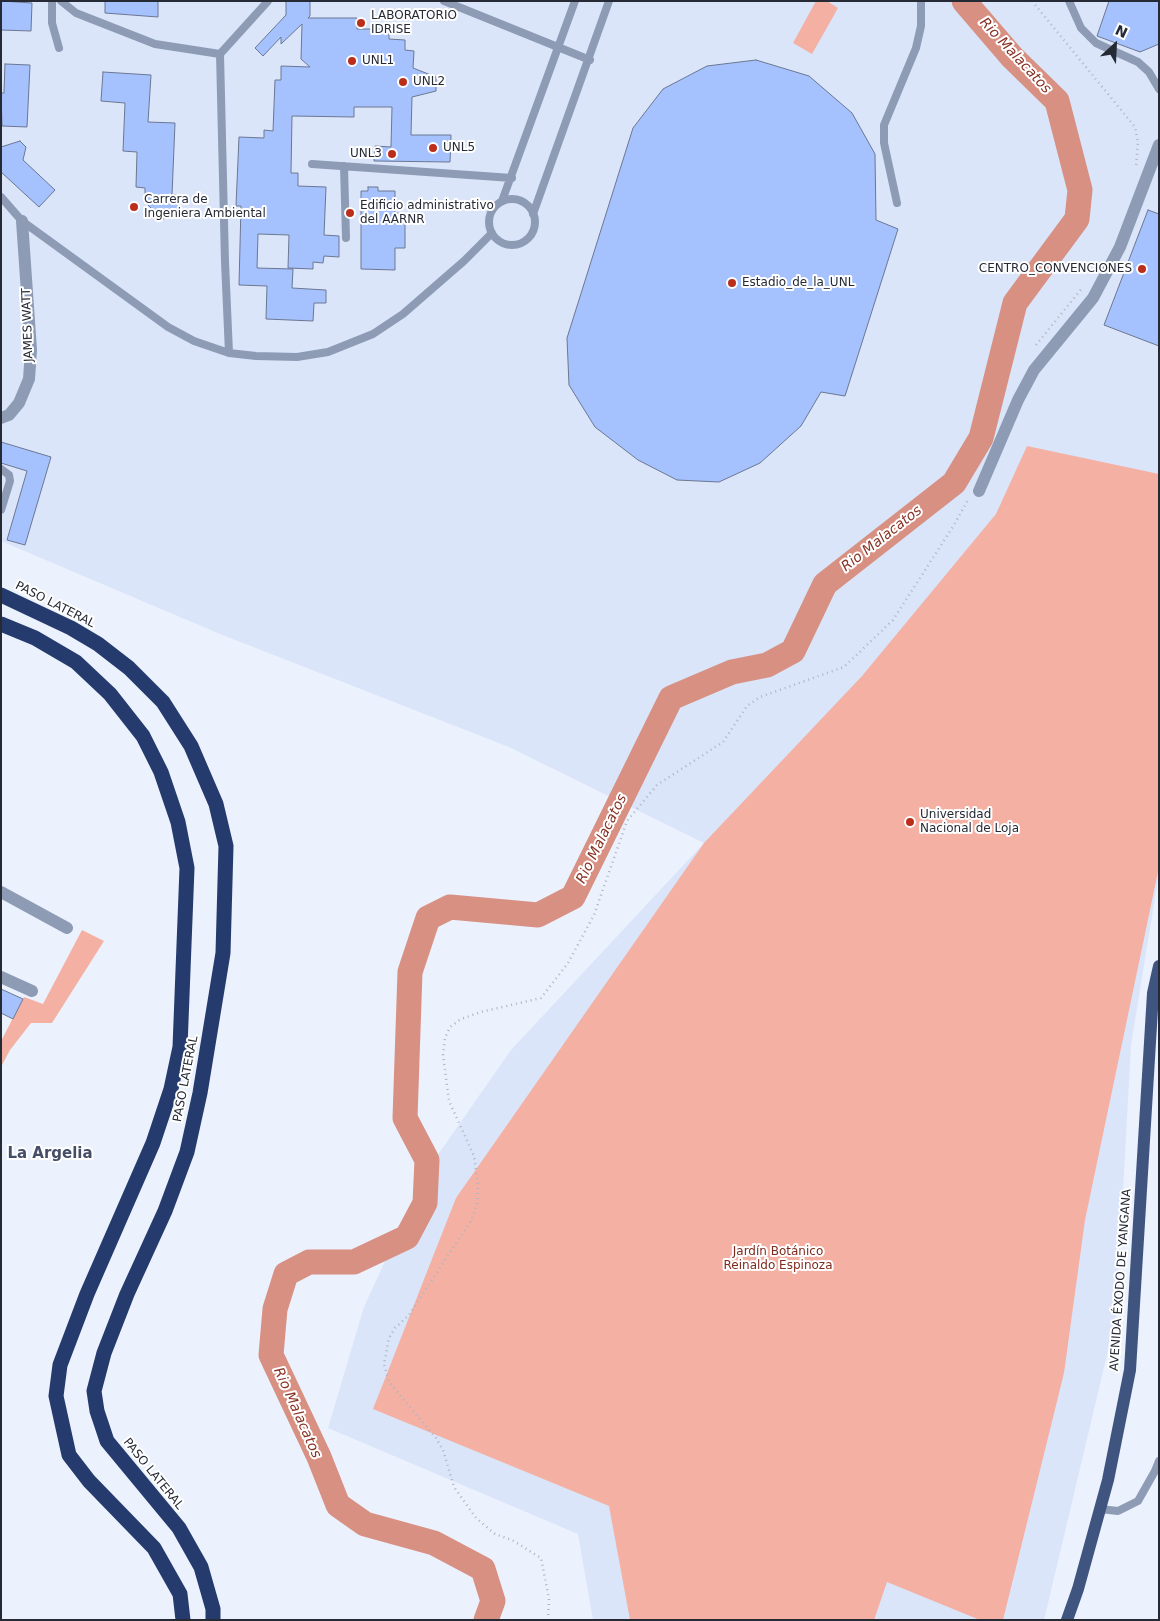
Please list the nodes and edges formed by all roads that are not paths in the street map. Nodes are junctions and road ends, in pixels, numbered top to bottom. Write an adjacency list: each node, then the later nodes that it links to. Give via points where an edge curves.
1 (52, 1): 9 (lane, via 52,23)
2 (61, 1): 11 (lane, via 76,13 155,44)
3 (268, 1): 11 (lane)
4 (444, 1): 10 (lane)
5 (575, 1): 10 (lane)
6 (609, 1): 12 (lane)
7 (921, 1): 20 (lane, via 921,26 916,48 884,126 884,143)
8 (1069, 1): 13 (lane, via 1081,28 1096,42 1138,62 1149,72)
9 (59, 48)
10 (559, 48): 12 (lane); 17 (lane)
11 (220, 54): 25 (lane)
12 (590, 60): 21 (lane)
13 (1159, 89)
14 (1159, 145): 28 (street, via 1120,247 1093,298 1034,370)
15 (312, 164): 16 (lane)
16 (344, 166): 17 (lane); 24 (lane)
17 (512, 178): 19 (lane)
18 (1, 197): 22 (lane)
19 (502, 201): 21 (lane, via 520,201); 23 (lane, via 489,218)
20 (898, 203)
21 (533, 214): 23 (lane, via 534,229 525,241 511,245)
22 (22, 221): 25 (lane, via 168,327); 26 (street, JAMES WATT, via 31,350 29,379 19,403)
23 (492, 233): 25 (lane, via 404,314 373,334 328,352 304,356)
24 (346, 238)
25 (230, 353)
26 (1, 418)
27 (1, 469): 29 (lane, via 9,475 10,481)
28 (975, 493)
29 (1, 510)
30 (1, 595): 40 (highway, PASO LATERAL, via 98,644 129,668 163,702 191,746 216,804 226,846 223,953 187,1152 104,1353 94,1391 96,1411 107,1441 179,1528 201,1567)
31 (1, 624): 39 (highway, PASO LATERAL, via 35,638 76,662 110,694 143,736 161,772 178,822 187,868 180,1047 172,1089 153,1143 87,1294 60,1365 56,1396 69,1456 88,1481 154,1548 180,1594)
32 (1, 892): 33 (street)
33 (68, 928)
34 (1159, 966): 38 (main road, AVENIDA ÉXODO DE YANGANA, via 1153,993 1130,1370)
35 (1, 977): 36 (street)
36 (32, 991)
37 (1159, 1461): 38 (lane, via 1138,1501 1118,1510)
38 (1100, 1509): 41 (main road, AVENIDA ÉXODO DE YANGANA)
39 (183, 1620)
40 (213, 1620)
41 (1067, 1620)

